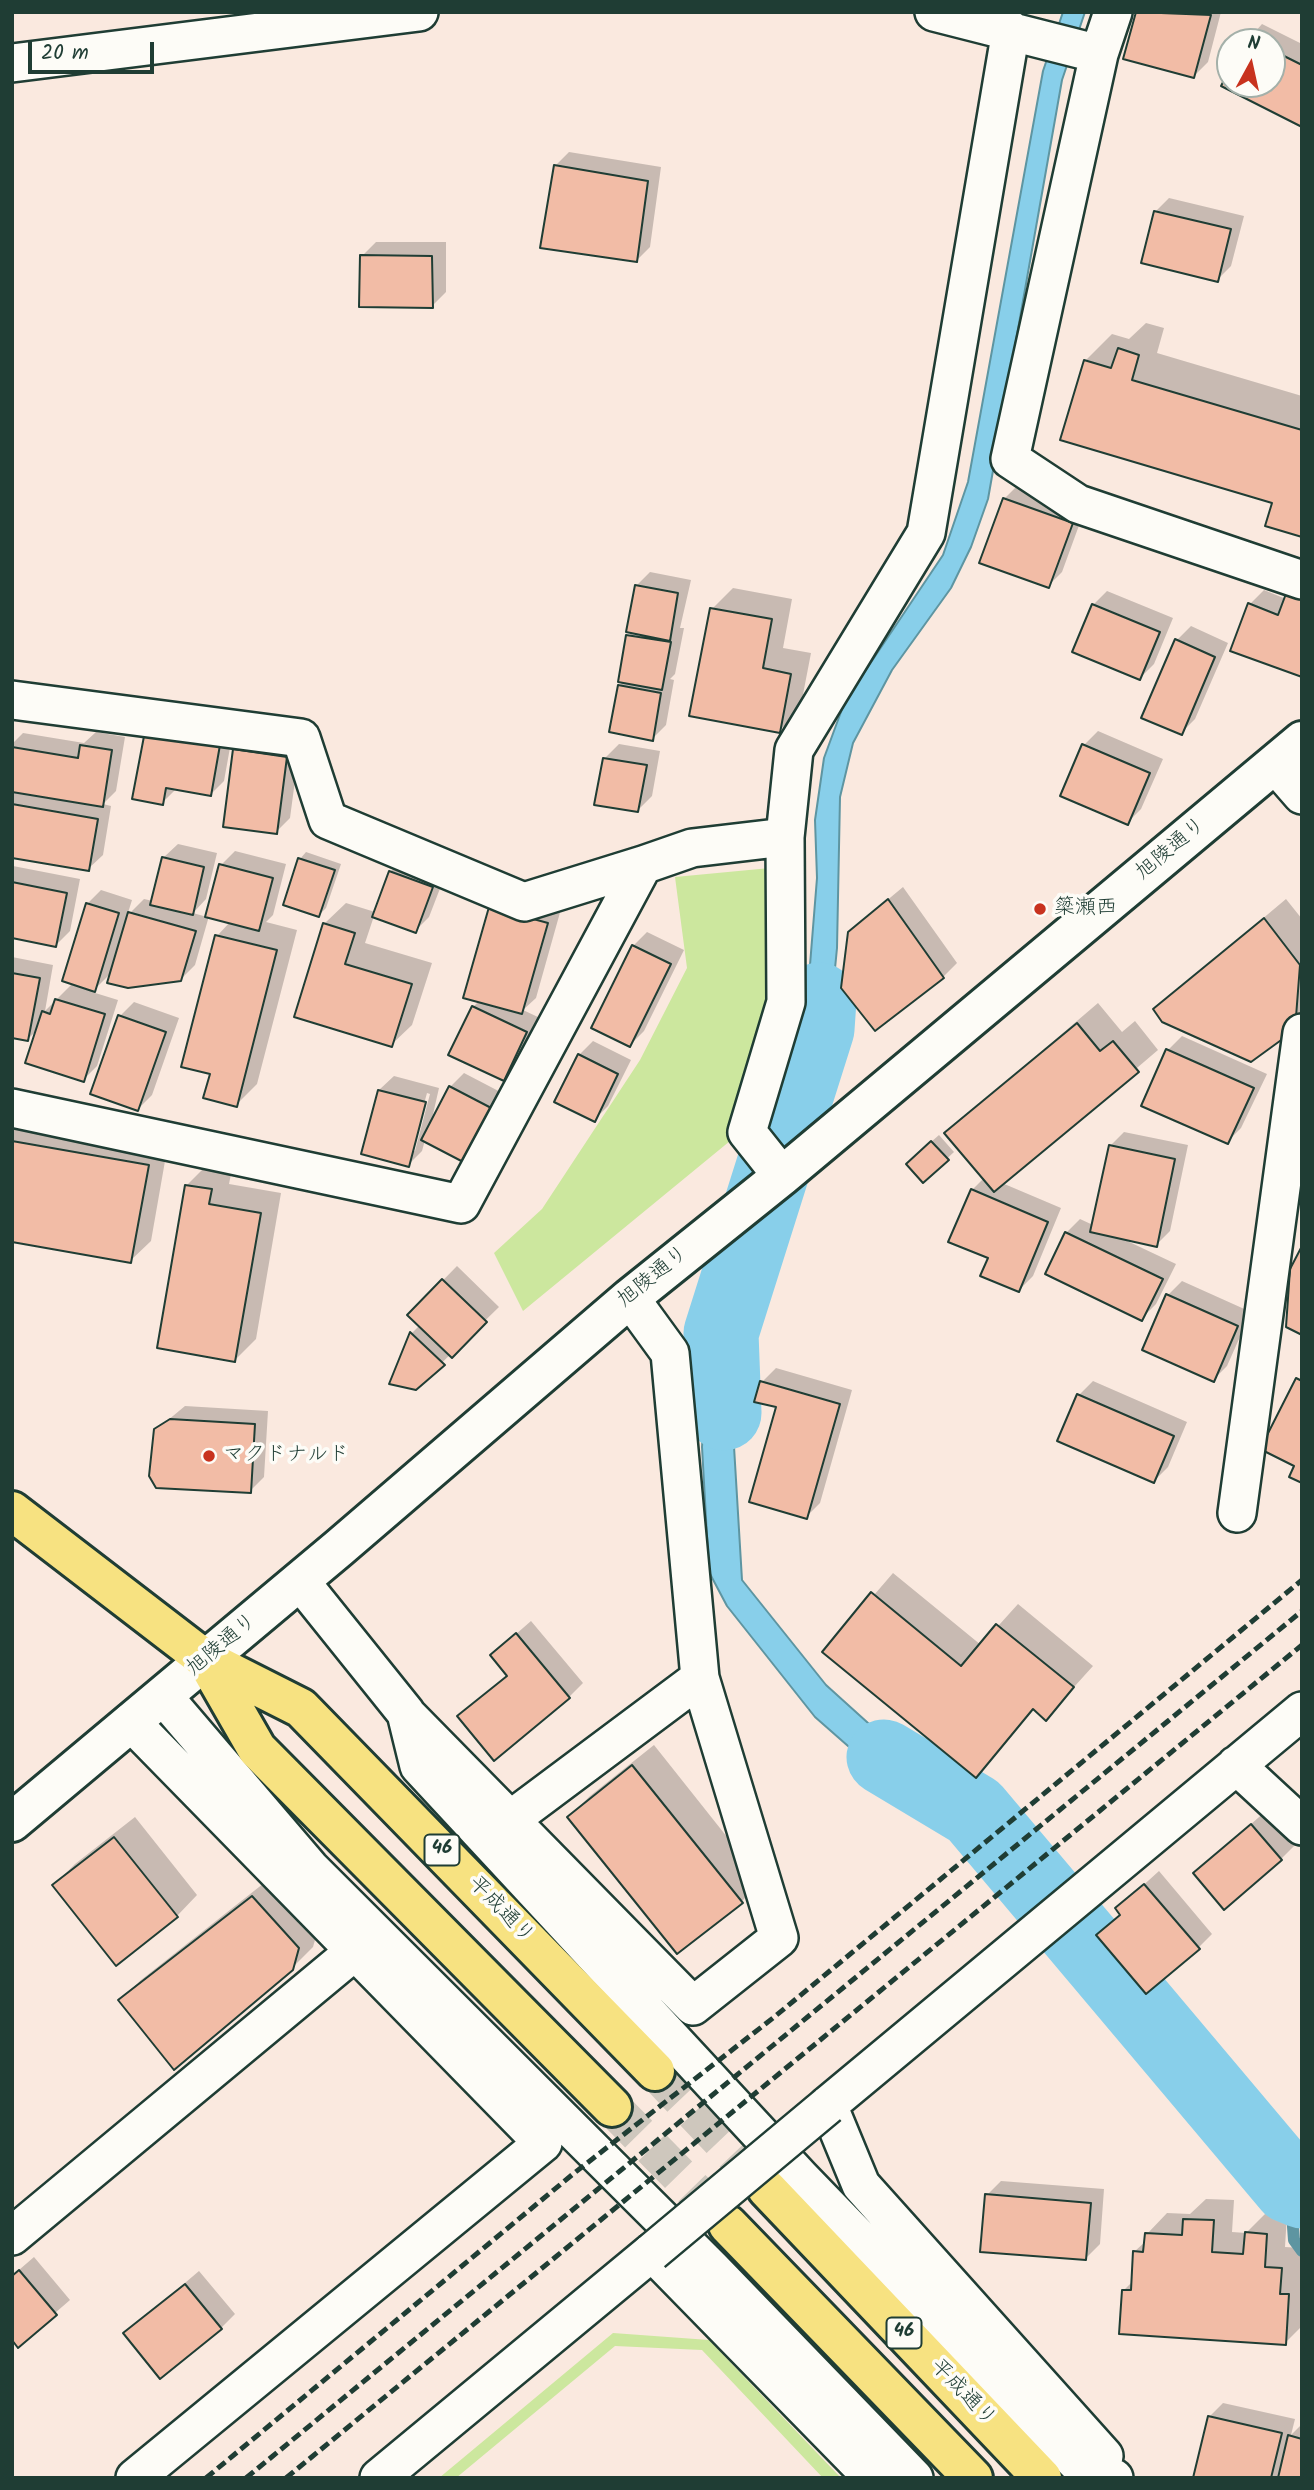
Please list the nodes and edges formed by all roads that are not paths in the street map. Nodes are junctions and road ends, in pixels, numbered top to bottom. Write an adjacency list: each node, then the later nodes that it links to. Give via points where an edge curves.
1 (419, 12): 6 (street)
2 (934, 12): 4 (street)
3 (1113, 12): 5 (street)
4 (1011, 30): 5 (street); 11 (street, via 926,533 794,750)
5 (1099, 54): 7 (street, via 1010,459 1078,504)
6 (12, 63)
7 (1302, 580)
8 (12, 700): 12 (street, via 301,738 328,820 524,902)
9 (1288, 752): 10 (street); 15 (street, 旭陵通り)
10 (1302, 795)
11 (785, 837): 12 (street, via 692,848); 15 (street, via 786,1002 747,1132)
12 (643, 865): 14 (street, via 461,1204)
13 (1302, 1033): 18 (street)
14 (12, 1108)
15 (782, 1176): 16 (street, 旭陵通り)
16 (630, 1298): 19 (street, 旭陵通り); 21 (street, via 670,1353)
17 (12, 1511): 20 (main road, 平成通り / 46)
18 (1237, 1513)
19 (300, 1581): 20 (street, 旭陵通り); 24 (street)
20 (206, 1660): 22 (street, 旭陵通り); 31 (main road, 平成通り / 46, via 301,1708); 33 (main road, 平成通り / 46, via 257,1749)
21 (700, 1678): 27 (street); 27 (street, via 779,1938 692,2006)
22 (163, 1696): 25 (street, 旭陵通り); 41 (street, via 310,1868 712,2269)
23 (1302, 1711): 26 (street)
24 (406, 1713): 27 (street); 44 (street, via 419,1766 447,1797 800,2177 1069,2454 1079,2464)
25 (131, 1723): 28 (street, 旭陵通り); 30 (street)
26 (1236, 1765): 29 (street); 32 (street)
27 (510, 1820)
28 (12, 1822)
29 (1302, 1826)
30 (355, 1951): 36 (street); 38 (street, via 543,2143)
31 (654, 2071)
32 (828, 2105): 37 (street, bridge); 45 (street, via 861,2185)
33 (612, 2107)
34 (766, 2189): 43 (main road, 平成通り / 46)
35 (727, 2225): 42 (main road, 46)
36 (12, 2236)
37 (652, 2252): 39 (street); 40 (street)
38 (135, 2478)
39 (379, 2478)
40 (873, 2478)
41 (914, 2478)
42 (974, 2478)
43 (1042, 2478)
44 (1114, 2478)
45 (1123, 2478)

